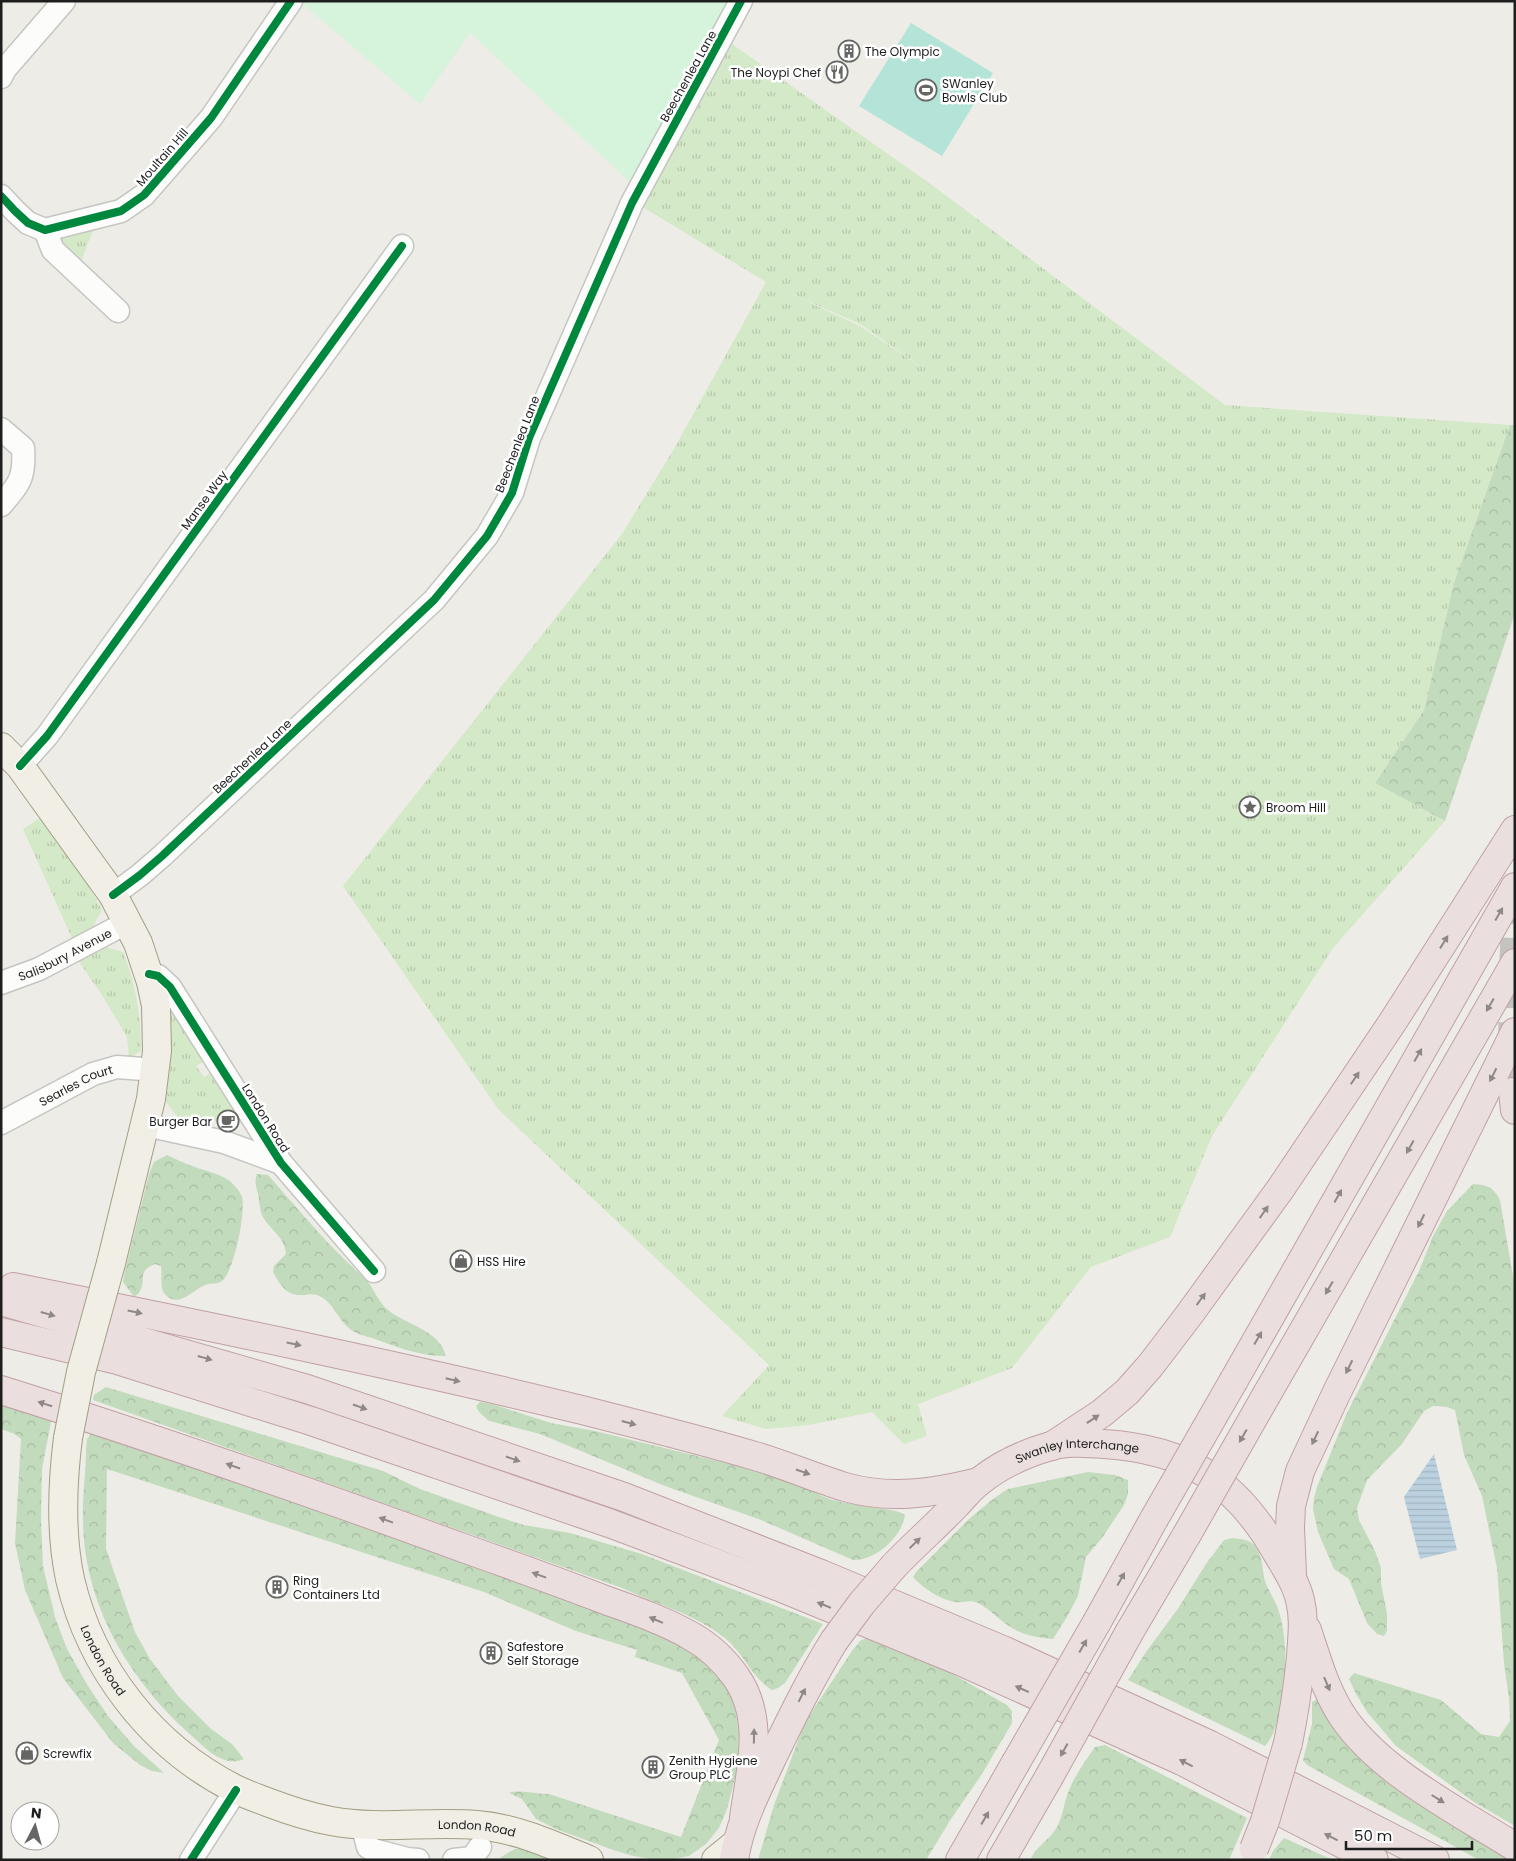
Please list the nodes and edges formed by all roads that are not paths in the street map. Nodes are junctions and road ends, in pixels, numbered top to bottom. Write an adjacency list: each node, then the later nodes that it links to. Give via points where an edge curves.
1 (64, 1): 4 (street)
2 (741, 1): 14 (street, Beechenlea Lane, via 632,203 529,438 512,493 487,536 434,600 166,852)
3 (291, 2): 6 (street, Moultain Hill, via 211,118 144,195 121,211)
4 (1, 76)
5 (1, 196): 6 (street, via 28,223)
6 (45, 230): 8 (street, via 53,250)
7 (402, 246): 11 (street, Manse Way, via 47,736)
8 (118, 311)
9 (1, 429): 10 (street, via 23,448 24,462 19,485)
10 (1, 505)
11 (11, 756): 14 (main road, London Road)
12 (1515, 830): 29 (highway, one-way to 12, via 1127,1392 1189,1316 1386,1031)
13 (1515, 887): 44 (highway, one-way to 13, bridge)
14 (114, 895): 15 (main road, London Road)
15 (128, 922): 17 (main road, London Road); 18 (street, Salisbury Avenue, via 39,968)
16 (1515, 963): 45 (highway, one-way to 45, bridge)
17 (149, 974): 20 (main road, London Road, via 158,1027); 23 (street, London Road, via 158,976 170,987)
18 (1, 983)
19 (1515, 1032): 31 (highway, one-way to 31, via 1300,1470 1291,1506)
20 (156, 1070): 21 (street, Searles Court, via 117,1067 93,1074); 22 (main road, London Road)
21 (1, 1123)
22 (146, 1125): 23 (street, London Road, via 224,1142); 33 (main road, London Road, bridge, via 81,1372 68,1438 62,1499 66,1553 78,1606 93,1645 113,1679 141,1717 174,1749)
23 (281, 1163): 24 (street, London Road)
24 (374, 1271)
25 (1, 1285): 30 (highway, one-way to 30, via 318,1349 582,1410 756,1456 846,1487 912,1494)
26 (1, 1301): 47 (highway, one-way to 47, via 307,1389 624,1497 723,1535 1014,1655 1210,1745)
27 (1, 1332): 46 (highway, one-way to 27, via 1182,1761 960,1661 782,1588 609,1523 310,1421 117,1360)
28 (1, 1390): 35 (highway, one-way to 28, via 754,1748 754,1718 736,1677 713,1651 691,1636 637,1611 367,1513 130,1430)
29 (1052, 1446): 30 (highway, Swanley Interchange, via 999,1468); 31 (highway, Swanley Interchange, via 1089,1443 1144,1448 1195,1466 1223,1486 1250,1512)
30 (978, 1482): 35 (highway, Swanley Interchange, one-way to 30, bridge, via 794,1711 834,1641 894,1566)
31 (1292, 1578): 32 (highway, Swanley Interchange)
32 (1304, 1622): 37 (highway, one-way to 37, via 1338,1709 1365,1743 1412,1783); 38 (highway, Swanley Interchange, bridge, via 1297,1697 1288,1743)
33 (236, 1790): 34 (main road, London Road, via 304,1815); 39 (street)
34 (362, 1824): 40 (street, via 368,1847 372,1850); 42 (main road, London Road, via 494,1827 548,1843)
35 (738, 1840): 43 (main road)
36 (480, 1847): 41 (street, via 472,1858)
37 (1515, 1847)
38 (1252, 1854)
39 (191, 1860)
40 (418, 1860)
41 (454, 1860)
42 (589, 1860)
43 (716, 1860)
44 (960, 1860)
45 (1001, 1860)
46 (1374, 1860)
47 (1434, 1860)

